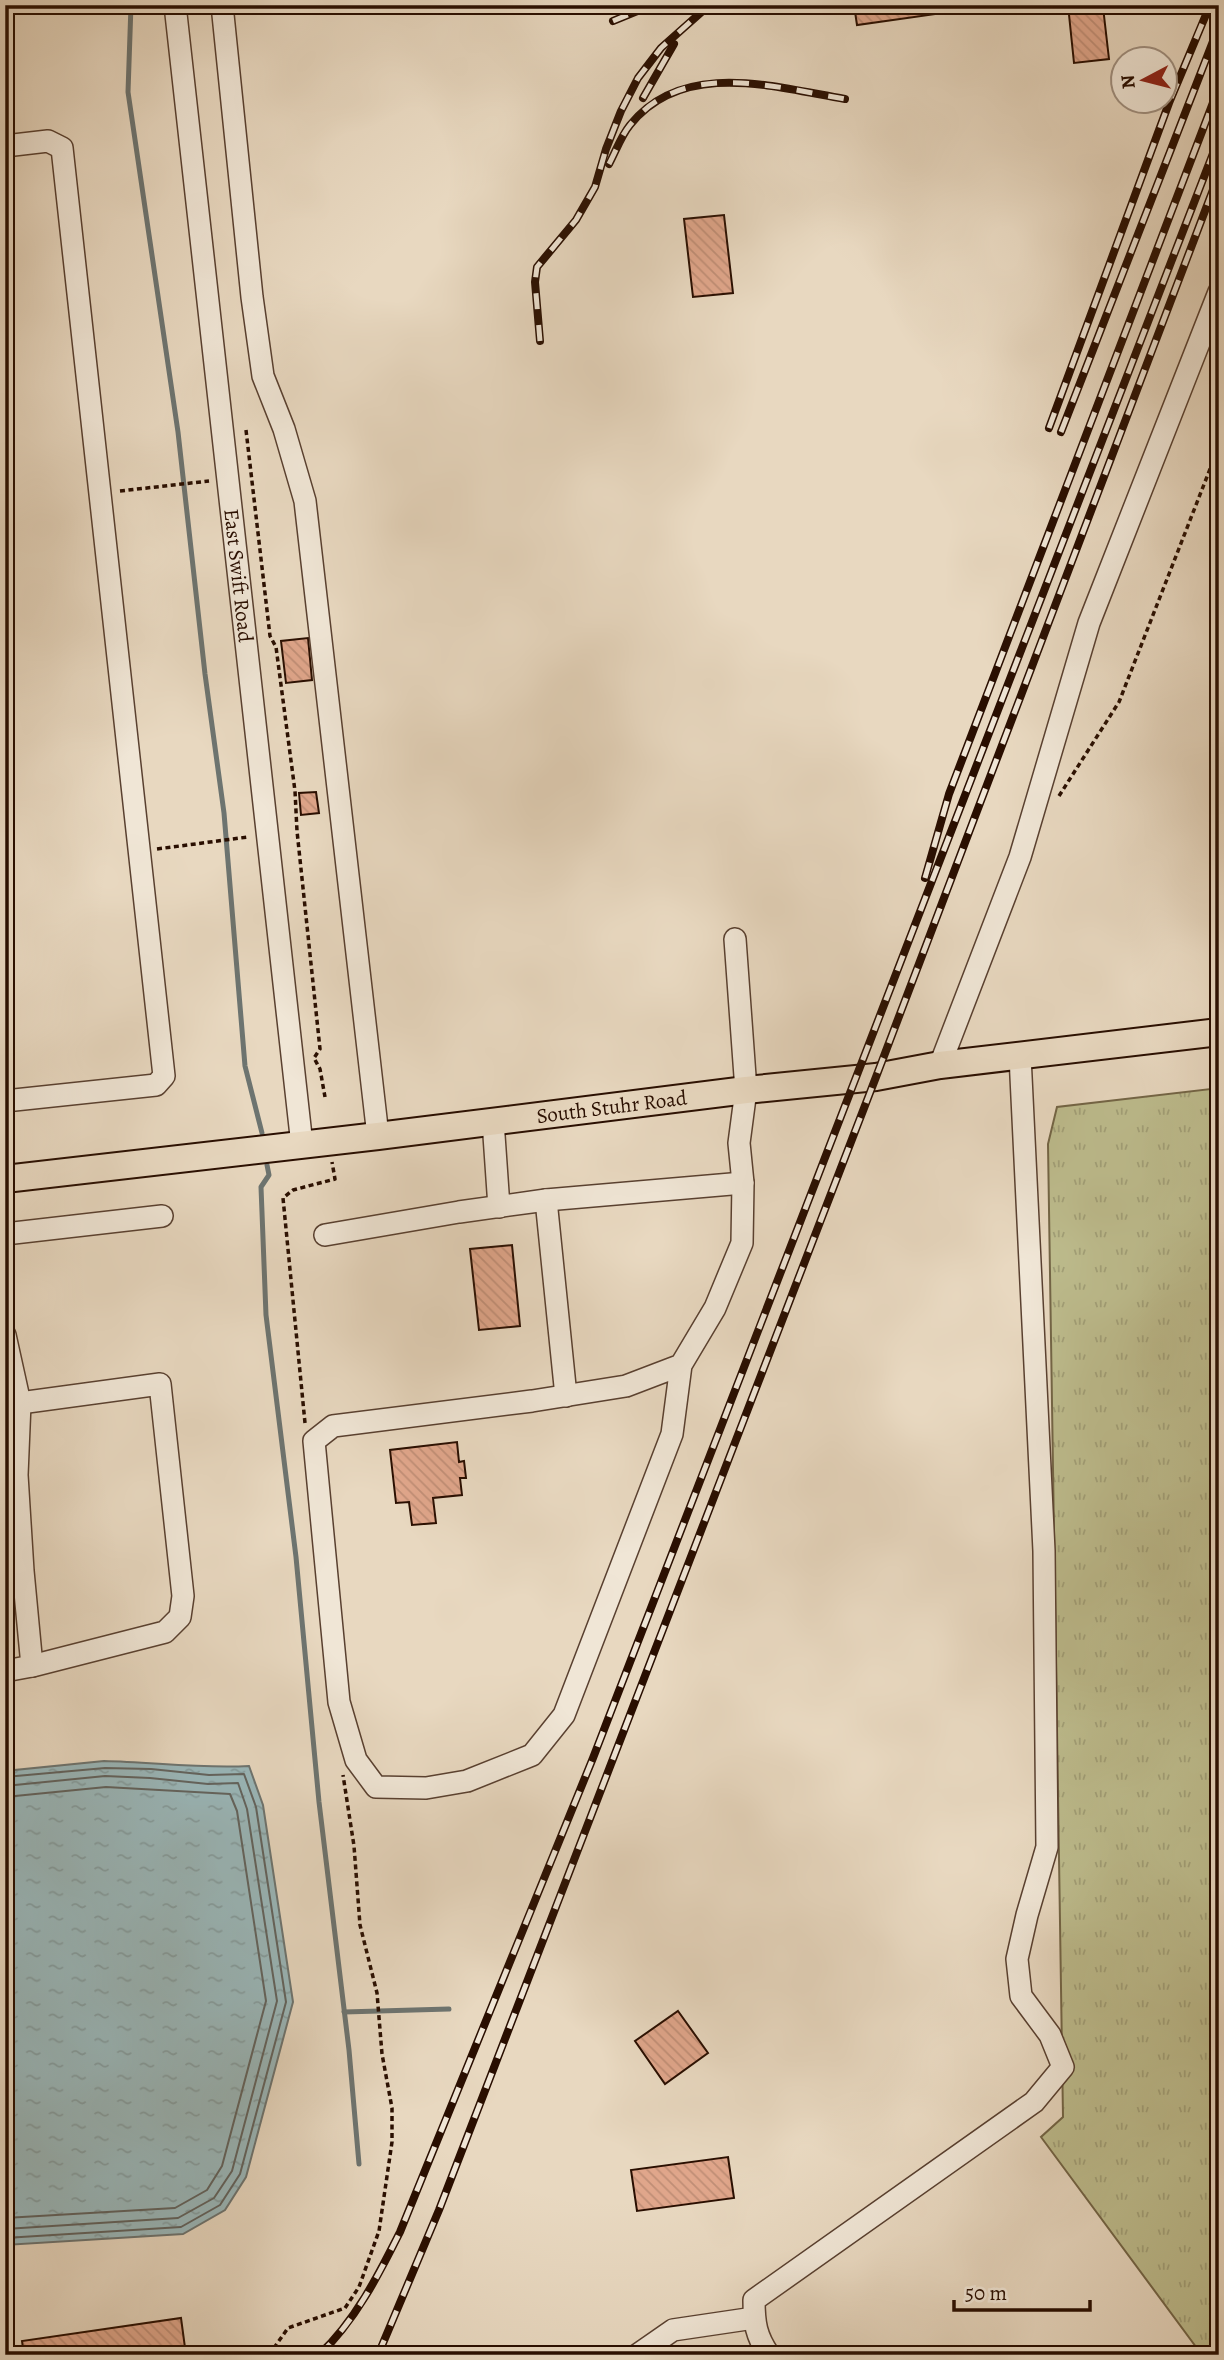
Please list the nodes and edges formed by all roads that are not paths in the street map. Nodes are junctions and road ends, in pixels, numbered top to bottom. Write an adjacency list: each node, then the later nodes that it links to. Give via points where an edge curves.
1 (175, 5): 13 (street, East Swift Road)
2 (222, 5): 12 (street, via 263,376 305,501)
3 (5, 146): 10 (street, via 48,141 62,148 164,1076 156,1085)
4 (1219, 292): 8 (street, via 1089,624 1020,857)
5 (735, 939): 9 (street)
6 (1219, 1032): 7 (main road, South Stuhr Road)
7 (1020, 1056): 8 (main road, South Stuhr Road); 29 (street, via 1044,1551 1047,1847 1017,1959 1021,1996 1050,2035 1063,2067 1034,2102 754,2300)
8 (940, 1065): 9 (main road, South Stuhr Road, via 876,1077)
9 (746, 1090): 11 (main road, South Stuhr Road); 15 (street, via 739,1143)
10 (5, 1101)
11 (493, 1121): 12 (main road, South Stuhr Road); 17 (street)
12 (378, 1136): 13 (main road, South Stuhr Road)
13 (302, 1144): 14 (main road, South Stuhr Road)
14 (5, 1179)
15 (743, 1183): 16 (street); 22 (street, via 742,1243 715,1308)
16 (546, 1200): 17 (street); 23 (street)
17 (499, 1207): 20 (street)
18 (162, 1216): 19 (street)
19 (5, 1234)
20 (326, 1235)
21 (5, 1335): 24 (street)
22 (681, 1365): 23 (street, via 626,1386); 23 (street, via 672,1434 564,1715 532,1755 467,1781 425,1788 376,1787 356,1760 339,1702 314,1441 333,1426)
23 (566, 1396)
24 (20, 1403): 25 (street); 27 (street, via 160,1384 183,1596 180,1617 165,1632)
25 (11, 1476): 26 (street)
26 (14, 1572): 27 (street)
27 (32, 1666): 28 (street)
28 (5, 1671)
29 (754, 2318): 30 (street, via 673,2330); 31 (street, via 759,2340)
30 (637, 2355)
31 (769, 2355)

